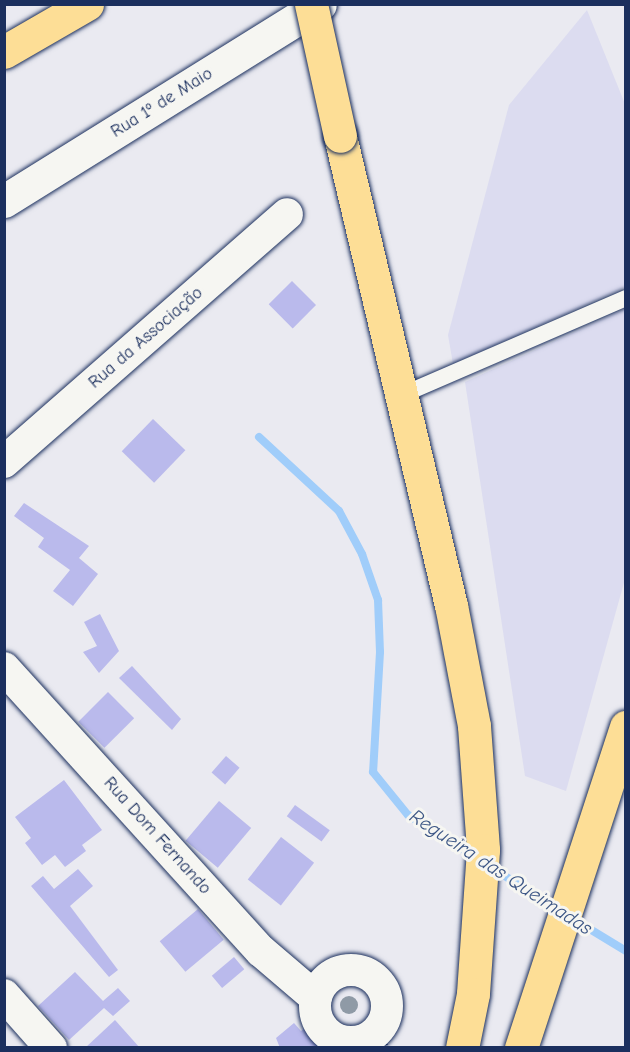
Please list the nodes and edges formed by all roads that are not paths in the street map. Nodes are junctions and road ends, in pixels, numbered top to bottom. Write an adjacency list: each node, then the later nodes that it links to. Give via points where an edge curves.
1 (87, 4): 4 (highway)
2 (310, 4): 8 (highway, bridge)
3 (320, 4): 5 (street, Rua 1º de Maio)
4 (4, 52)
5 (4, 201)
6 (287, 214): 9 (street, Rua da Associação)
7 (626, 298): 8 (lane)
8 (402, 395): 16 (highway, via 451,605 474,726 483,850 473,994)
9 (4, 462)
10 (4, 668): 13 (street, Rua Dom Fernando, via 261,951)
11 (626, 727): 17 (highway)
12 (4, 995): 15 (street)
13 (316, 998): 14 (street, via 315,1009 323,1028 340,1040); 14 (street, via 320,987 338,972 362,972 373,977 386,997)
14 (385, 1034)
15 (51, 1047)
16 (462, 1047)
17 (521, 1047)

